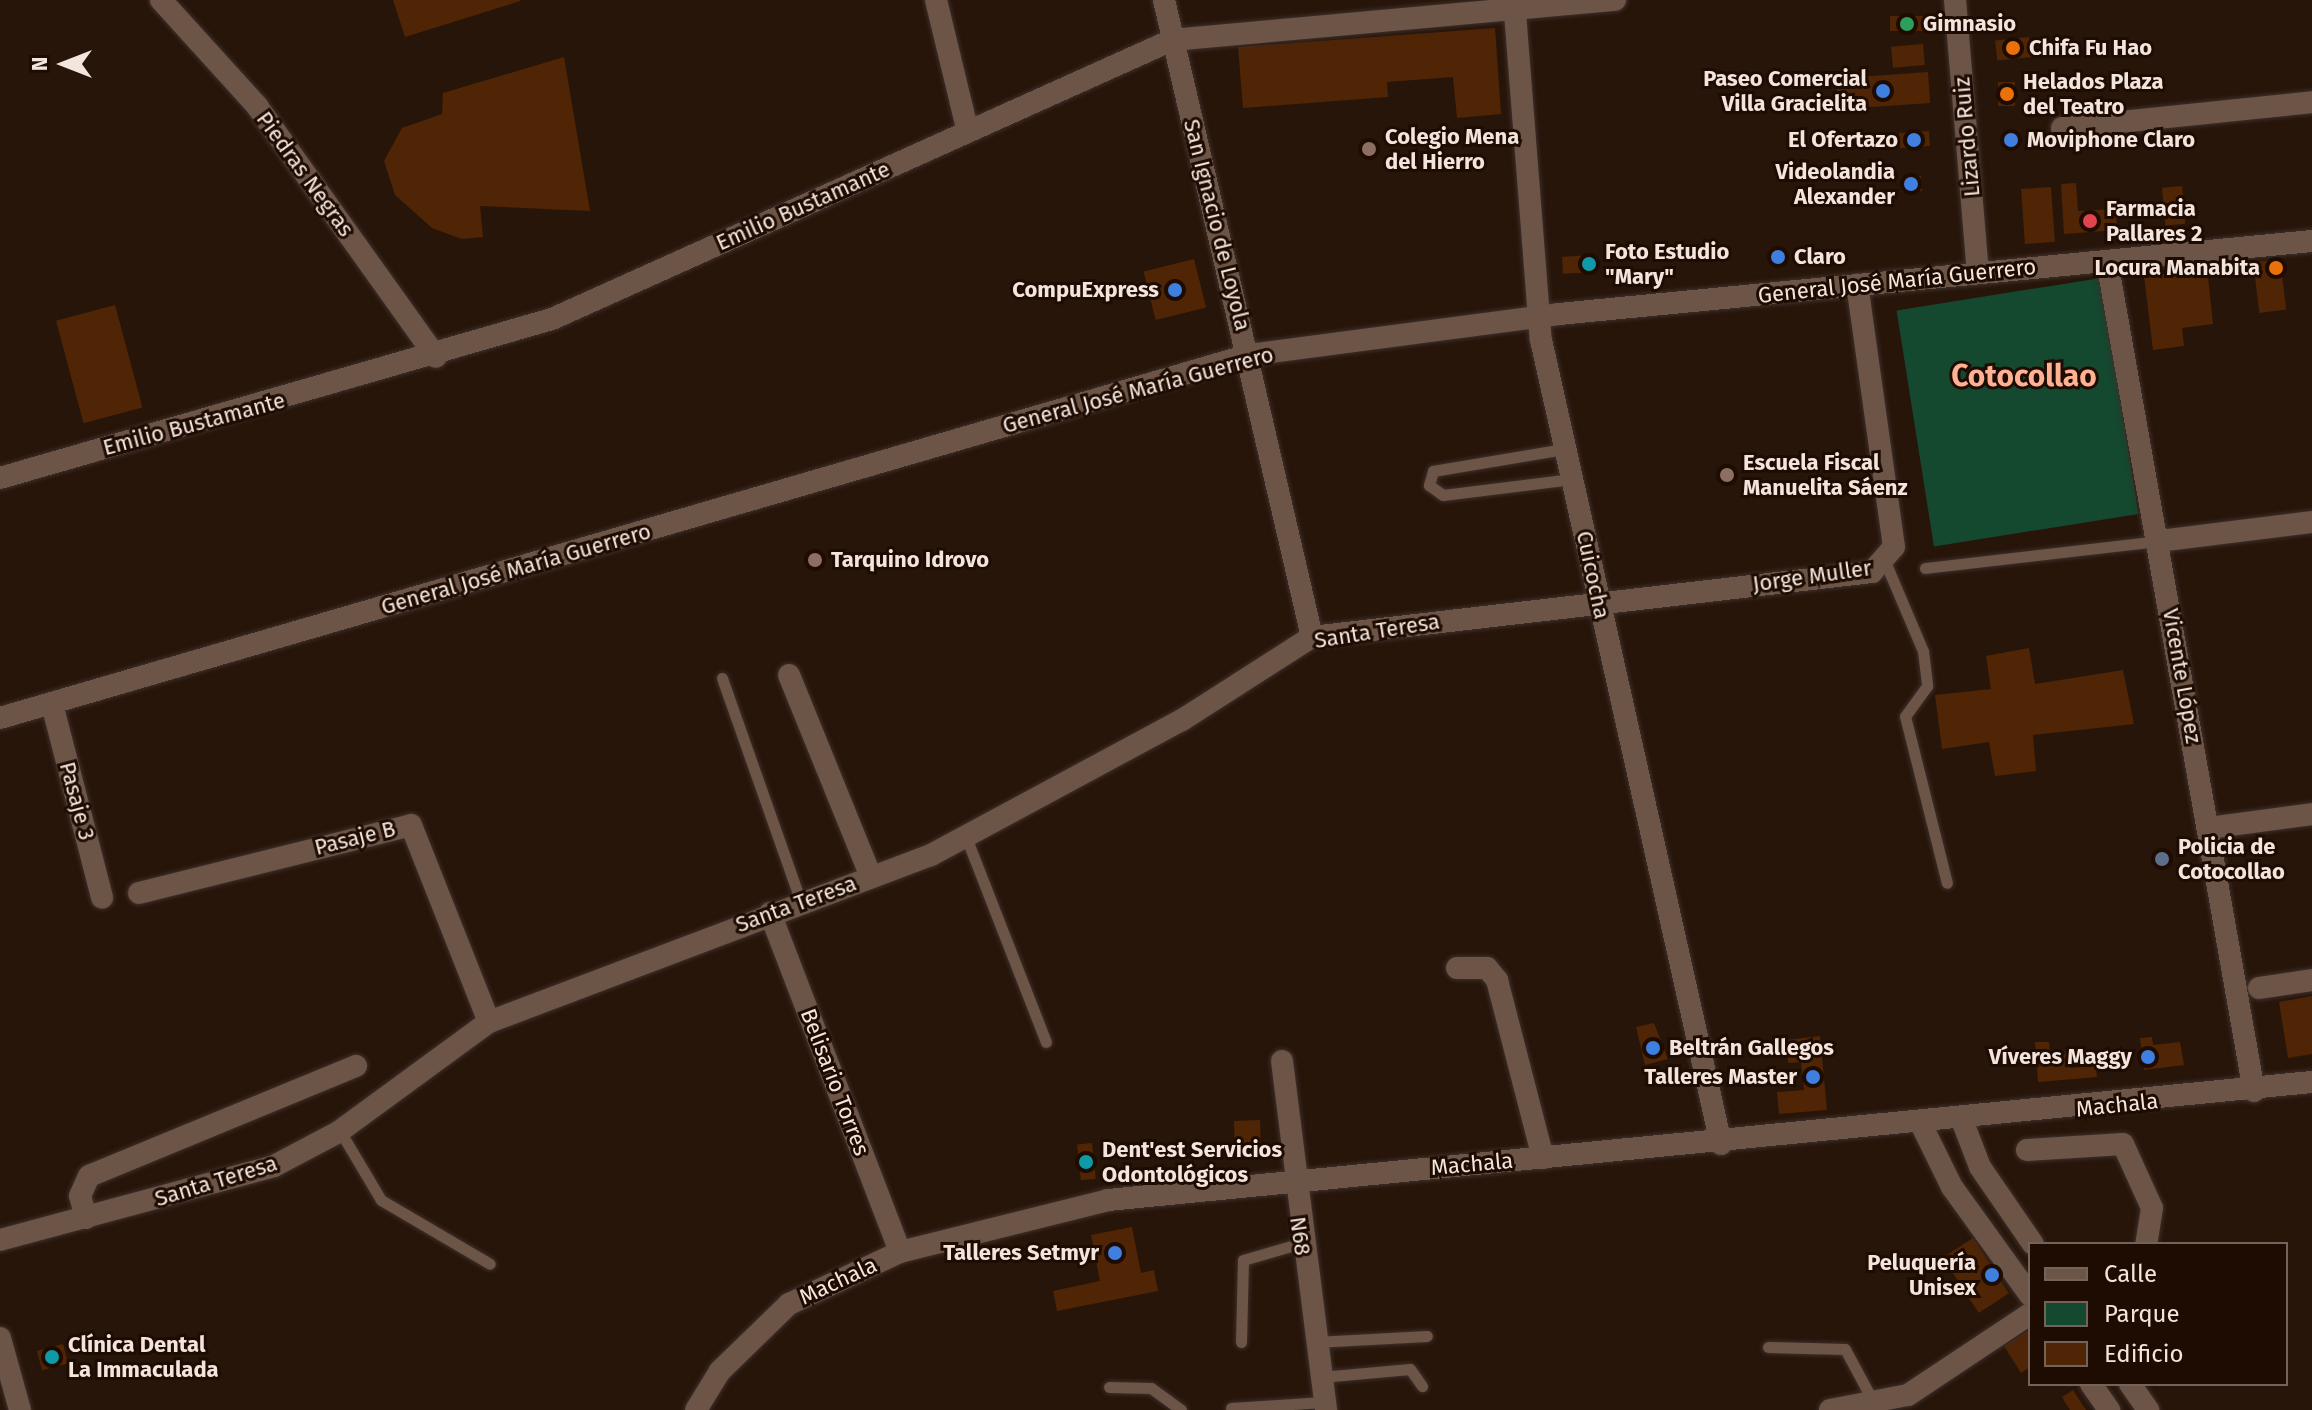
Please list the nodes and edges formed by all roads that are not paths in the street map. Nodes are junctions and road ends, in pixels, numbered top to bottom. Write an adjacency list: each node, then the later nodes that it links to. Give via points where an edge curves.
1 (161, 0): 17 (street, Piedras Negras, via 244,90)
2 (936, 0): 9 (street)
3 (1164, 0): 7 (street, San Ignacio de Loyola)
4 (1615, 0): 6 (street, Emilio Bustamante)
5 (1955, 0): 13 (street, Lizardo Ruiz)
6 (1514, 4): 7 (street, Emilio Bustamante); 15 (street, Cuicocha)
7 (1172, 40): 9 (street, Emilio Bustamante); 16 (street, San Ignacio de Loyola)
8 (2312, 102): 10 (street)
9 (967, 128): 17 (street, Emilio Bustamante, via 552,319)
10 (2062, 128)
11 (2312, 241): 12 (street, General José María Guerrero)
12 (2107, 261): 13 (street, General José María Guerrero); 22 (street, Vicente López)
13 (1978, 273): 14 (street, General José María Guerrero)
14 (1857, 285): 15 (street, General José María Guerrero); 23 (street, Jorge Muller, via 1894,547)
15 (1537, 317): 16 (street, General José María Guerrero); 18 (street, Cuicocha)
16 (1249, 355): 26 (street, San Ignacio de Loyola); 29 (street, General José María Guerrero)
17 (436, 357): 19 (street, Emilio Bustamante)
18 (1564, 449): 20 (street, Cuicocha); 20 (lane, via 1433,471 1429,485 1443,495)
19 (0, 478)
20 (1572, 479): 25 (street, Cuicocha)
21 (2312, 522): 22 (street)
22 (2159, 541): 24 (lane); 32 (street, Vicente López)
23 (1886, 564): 25 (street, Jorge Muller, via 1872,572); 35 (lane, via 1923,651 1927,686 1905,716)
24 (1925, 568)
25 (1599, 601): 26 (street, Santa Teresa); 52 (street, Cuicocha)
26 (1312, 637): 33 (street, Santa Teresa, via 1182,720)
27 (789, 675): 34 (street)
28 (722, 678): 38 (lane)
29 (52, 704): 30 (street, General José María Guerrero); 37 (street, Pasaje 3)
30 (0, 718)
31 (2312, 814): 32 (street)
32 (2209, 828): 48 (street, Vicente López)
33 (966, 837): 34 (street, Santa Teresa); 44 (lane)
34 (871, 877): 38 (street, Santa Teresa)
35 (1947, 883)
36 (139, 893): 43 (street, Pasaje B, via 411,825)
37 (102, 898)
38 (801, 902): 39 (street, Santa Teresa)
39 (770, 913): 43 (street, Santa Teresa); 61 (street, Belisario Torres)
40 (1457, 968): 54 (street, via 1487,968 1497,980)
41 (2312, 980): 42 (street)
42 (2259, 988)
43 (489, 1022): 51 (street, Santa Teresa)
44 (1046, 1042)
45 (1282, 1061): 55 (street, N68)
46 (356, 1066): 56 (street, via 89,1176 80,1196)
47 (2312, 1082): 48 (street, Machala)
48 (2254, 1091): 49 (street, Machala)
49 (1962, 1120): 50 (street, Machala); 58 (street, via 1980,1167)
50 (1921, 1124): 52 (street, Machala); 63 (street, via 1952,1187)
51 (340, 1131): 56 (street, Santa Teresa, via 274,1166); 62 (lane, via 381,1200)
52 (1721, 1144): 54 (street, Machala)
53 (2027, 1150): 59 (street, via 2114,1139 2123,1144 2152,1208)
54 (1543, 1158): 55 (street, Machala)
55 (1292, 1179): 60 (street, N68); 61 (street, Machala, via 1108,1200)
56 (86, 1218): 57 (street, Santa Teresa)
57 (0, 1240)
58 (2032, 1242)
59 (2146, 1242)
60 (1301, 1243): 67 (lane, via 1243,1260); 68 (street, N68)
61 (900, 1252): 79 (street, Machala, via 789,1304 720,1371)
62 (490, 1264)
63 (2028, 1292)
64 (2028, 1315): 75 (street, via 1908,1395)
65 (1427, 1336): 68 (lane)
66 (0, 1338): 78 (street)
67 (1241, 1342)
68 (1315, 1342): 70 (street, N68)
69 (1768, 1347): 75 (lane, via 1845,1349)
70 (1321, 1377): 71 (lane, via 1410,1369); 76 (street, N68)
71 (1422, 1386)
72 (2092, 1386): 82 (street)
73 (2131, 1386): 83 (street)
74 (1109, 1387): 80 (lane, via 1151,1388)
75 (1875, 1405): 81 (street)
76 (1325, 1406): 77 (lane)
77 (1231, 1408)
78 (20, 1410)
79 (696, 1410)
80 (1181, 1410)
81 (1830, 1410)
82 (2109, 1410)
83 (2148, 1410)

